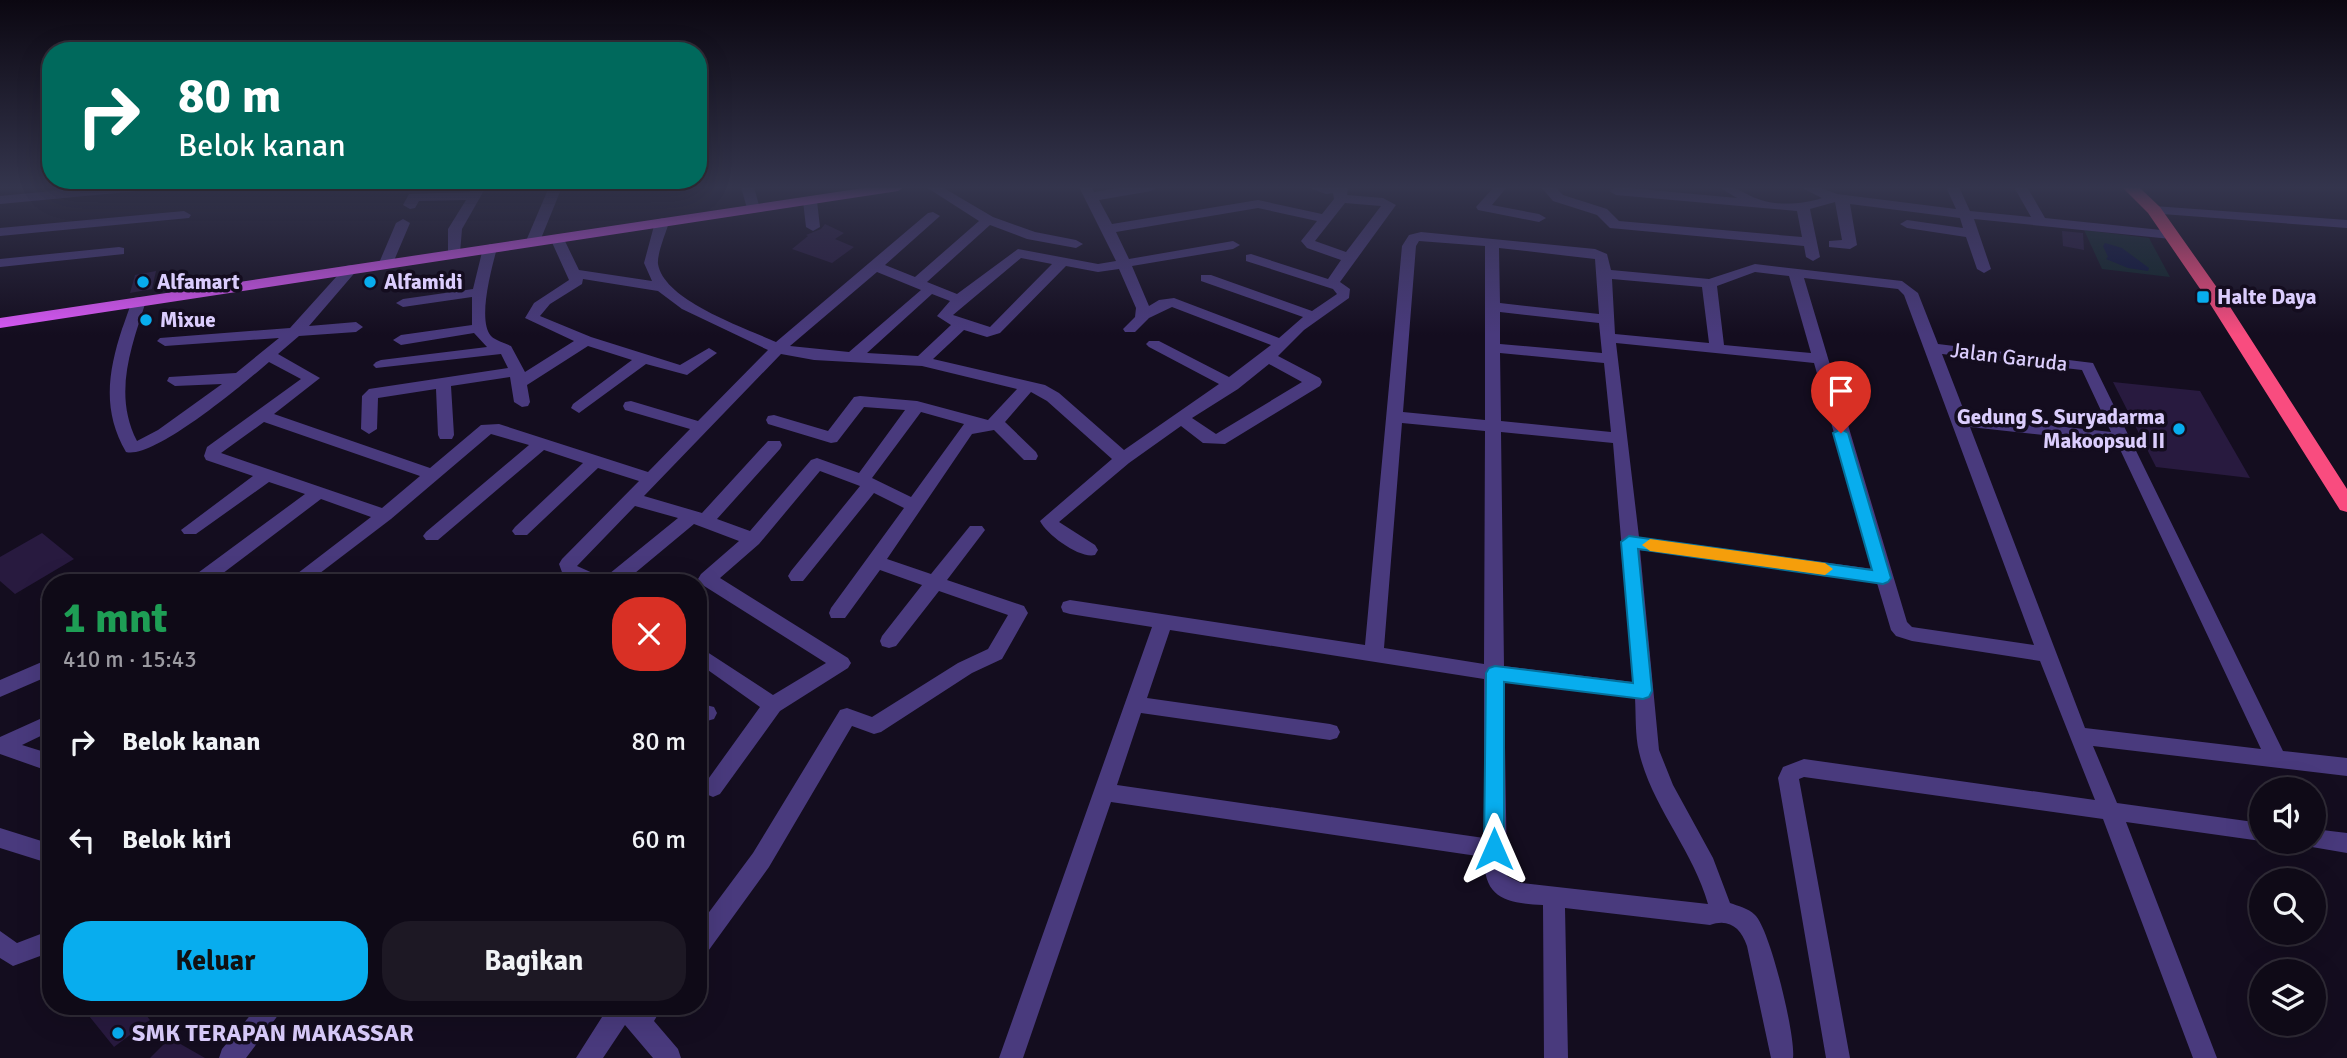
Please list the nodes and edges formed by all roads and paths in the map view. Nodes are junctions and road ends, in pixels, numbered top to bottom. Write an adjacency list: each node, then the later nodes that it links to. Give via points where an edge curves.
1 (397, 236): 34 (street)
2 (454, 236): 28 (street)
3 (536, 236): 20 (street)
4 (568, 236): 19 (main road)
5 (658, 236): 46 (street, via 652,263)
6 (909, 236): 36 (street)
7 (972, 236): 45 (street)
8 (1034, 236): 23 (street)
9 (1111, 236): 35 (street)
10 (1310, 236): 31 (street, via 1309,243)
11 (1365, 236): 31 (street)
12 (1420, 236): 92 (street, via 1411,240)
13 (1425, 236): 22 (street)
14 (1746, 236): 21 (street)
15 (1809, 236): 21 (street)
16 (1848, 236): 24 (street, via 1850,245)
17 (1974, 236): 38 (street)
18 (2172, 236): 112 (highway)
19 (557, 238): 20 (main road); 40 (street)
20 (534, 241): 26 (main road)
21 (1810, 242): 29 (street)
22 (1492, 243): 41 (street, via 1599,254); 51 (street)
23 (1076, 244)
24 (1834, 244)
25 (1233, 245): 35 (street)
26 (490, 248): 28 (main road); 47 (street)
27 (119, 251): 33 (street)
28 (453, 253): 34 (main road)
29 (1814, 257)
30 (1251, 258): 44 (street)
31 (1349, 258): 44 (street)
32 (1062, 262): 35 (street, via 1087,268); 48 (street, via 1014,254); 56 (street, via 995,330)
33 (0, 263)
34 (386, 263): 37 (main road)
35 (1124, 263): 52 (street)
36 (875, 266): 45 (street); 70 (street)
37 (351, 269): 49 (main road); 60 (street)
38 (1984, 269)
39 (1795, 271): 43 (street, via 1749,269); 68 (street, via 1902,285 1911,293); 78 (street)
40 (576, 274): 46 (street); 63 (street, via 575,285 548,299 532,316)
41 (1605, 274): 43 (street); 54 (street)
42 (1206, 278): 53 (street)
43 (1709, 283): 71 (street)
44 (1332, 285): 53 (street, via 1343,289 1344,295)
45 (923, 286): 48 (street); 76 (street)
46 (662, 287): 70 (street, via 687,306)
47 (479, 292): 50 (street); 58 (street)
48 (959, 300): 56 (street, via 944,316)
49 (139, 301): 55 (main road); 82 (street, via 116,386 118,417 132,448 156,438)
50 (403, 303)
51 (1493, 307): 54 (street); 67 (street)
52 (1144, 315): 59 (street); 66 (street, via 1174,302)
53 (1313, 316): 66 (street)
54 (1606, 319): 61 (street)
55 (0, 323)
56 (961, 324): 79 (street)
57 (356, 327): 60 (street)
58 (480, 328): 62 (street); 69 (street, via 486,340)
59 (1130, 328)
60 (295, 331): 64 (street); 73 (street)
61 (1609, 338): 71 (street); 77 (street)
62 (401, 340)
63 (586, 340): 75 (street); 81 (street)
64 (165, 341)
65 (1154, 344): 85 (street)
66 (1281, 344): 74 (street)
67 (1492, 348): 77 (street); 97 (street)
68 (1931, 348): 95 (street); 102 (street, Jalan Garuda, via 2088,366)
69 (506, 349): 80 (street); 81 (street)
70 (778, 349): 76 (street); 98 (street)
71 (1717, 349): 78 (street)
72 (709, 353): 75 (street, via 683,370)
73 (270, 356): 82 (street); 91 (street, via 312,378)
74 (1268, 357): 85 (street); 93 (street, via 1314,382 1219,440 1209,439)
75 (644, 358): 90 (street)
76 (852, 358): 79 (street)
77 (1611, 359): 101 (street)
78 (1819, 359): 132 (street)
79 (922, 361): 86 (street)
80 (381, 365)
81 (518, 376): 84 (street); 87 (street)
82 (243, 378): 83 (street)
83 (175, 381)
84 (443, 382): 99 (street, via 371,395); 100 (street)
85 (1231, 385): 93 (street)
86 (1028, 386): 96 (street); 106 (street, via 1053,397)
87 (522, 402)
88 (631, 405): 98 (street)
89 (918, 405): 94 (street, via 860,401 831,438); 96 (street); 111 (street)
90 (579, 408)
91 (261, 415): 108 (street); 109 (street, via 211,454)
92 (1396, 417): 97 (street); 140 (street)
93 (1180, 418): 106 (street)
94 (774, 420)
95 (1959, 421): 102 (street); 141 (street)
96 (992, 424): 105 (street); 116 (street, via 967,429)
97 (1494, 425): 101 (street); 144 (street)
98 (701, 427): 110 (street)
99 (369, 429)
100 (446, 435)
101 (1620, 438): 124 (street)
102 (2121, 438): 153 (street)
103 (541, 443): 107 (street); 108 (street, via 487,429); 122 (street)
104 (774, 445): 118 (street)
105 (1030, 456)
106 (1124, 459): 125 (street, via 1049,521)
107 (595, 461): 110 (street); 121 (street)
108 (431, 474): 117 (street)
109 (267, 475): 113 (street); 119 (street)
110 (651, 479): 114 (street)
111 (867, 483): 116 (street); 123 (street, via 817,464); 131 (street)
112 (2342, 489): 115 (highway)
113 (318, 493): 117 (street); 127 (street)
114 (632, 499): 118 (street); 129 (street, via 568,566)
115 (2347, 505)
116 (914, 506): 126 (street)
117 (385, 514): 128 (street)
118 (698, 519): 123 (street); 130 (street)
119 (190, 530)
120 (976, 530): 134 (street)
121 (521, 531)
122 (432, 536)
123 (753, 539): 133 (street)
124 (1629, 542): 132 (street); 146 (street)
125 (1089, 550)
126 (877, 562): 134 (street); 137 (street)
127 (209, 574)
128 (306, 574)
129 (583, 574)
130 (622, 574)
131 (797, 576)
132 (1883, 578): 141 (street, via 1898,625 1906,633)
133 (707, 579)
134 (933, 583): 139 (street); 167 (street, via 1019,613 995,654 874,726 847,716 761,859)
135 (707, 585): 148 (street, via 841,663)
136 (1070, 607): 138 (street)
137 (838, 613)
138 (1163, 624): 140 (street); 147 (street)
139 (889, 641)
140 (1374, 654): 144 (street)
141 (2048, 654): 151 (street)
142 (707, 659): 148 (street)
143 (42, 670): 145 (street)
144 (1495, 673): 146 (street); 163 (street)
145 (0, 689)
146 (1643, 691): 166 (street, via 1652,761 1698,848)
147 (1133, 704): 150 (street); 157 (street)
148 (773, 705): 156 (street)
149 (42, 727): 152 (street)
150 (1330, 732)
151 (2078, 736): 153 (street); 158 (street)
152 (1, 748): 154 (street)
153 (2277, 760): 155 (street)
154 (42, 761)
155 (2347, 767)
156 (713, 788)
157 (1103, 792): 163 (street); 177 (street)
158 (2111, 812): 159 (street); 179 (street, via 1804,768 1790,772); 180 (street)
159 (2249, 830)
160 (0, 838): 164 (street)
161 (2326, 840): 162 (street)
162 (2347, 843)
163 (1494, 849): 165 (street, via 1495,877 1502,887)
164 (42, 851)
165 (1554, 896): 166 (street, via 1710,915); 178 (street)
166 (1718, 909): 173 (street, via 1750,924)
167 (707, 934)
168 (0, 942): 169 (street, via 13,955)
169 (42, 944)
170 (266, 1015): 174 (street)
171 (630, 1015): 175 (street)
172 (637, 1015): 176 (street)
173 (1782, 1055)
174 (230, 1058)
175 (589, 1058)
176 (669, 1058)
177 (1011, 1058)
178 (1556, 1058)
179 (1838, 1058)
180 (2206, 1058)

